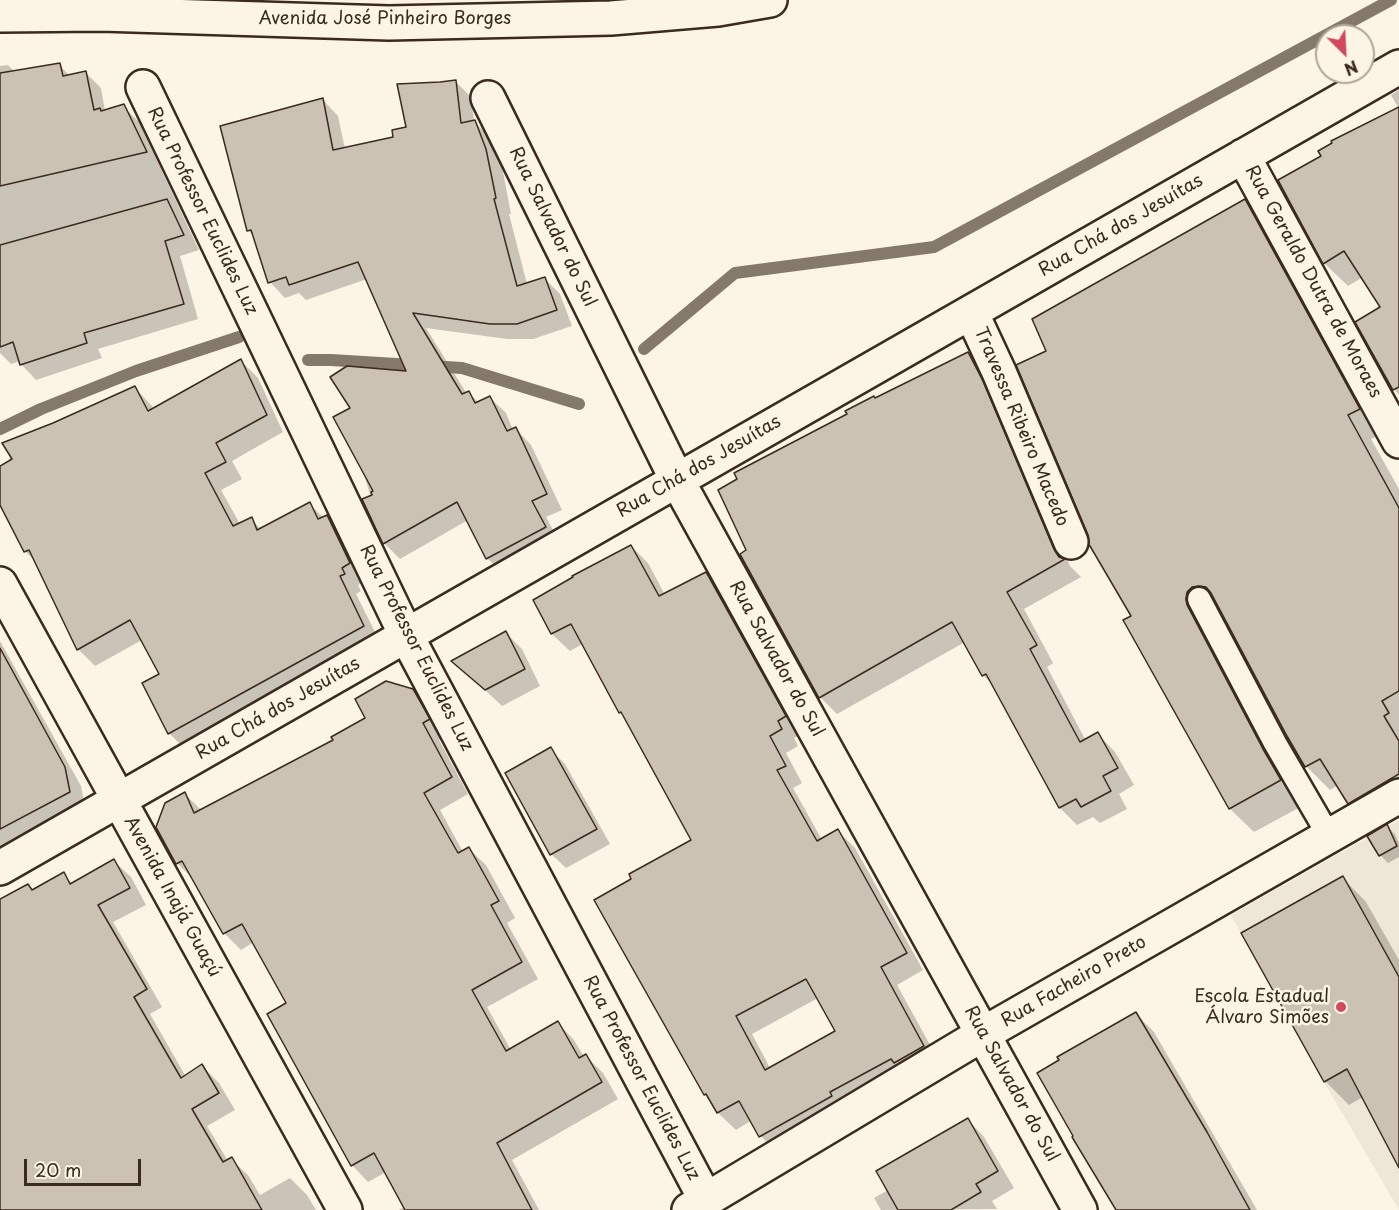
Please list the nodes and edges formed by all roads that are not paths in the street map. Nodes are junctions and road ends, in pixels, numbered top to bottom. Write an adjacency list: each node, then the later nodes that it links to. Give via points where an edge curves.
1 (770, 0): 2 (street, Avenida José Pinheiro Borges, via 718,9 611,18 389,23 101,14)
2 (0, 15)
3 (1399, 67): 6 (street, Rua Chá dos Jesuítas)
4 (142, 87): 13 (street, Rua Professor Euclides Luz)
5 (488, 98): 9 (street, Rua Salvador do Sul)
6 (1243, 156): 7 (street, Rua Chá dos Jesuítas); 8 (street, Rua Geraldo Dutra de Moraes)
7 (971, 312): 9 (street, Rua Chá dos Jesuítas); 10 (street, Travessa Ribeiro Macedo)
8 (1399, 441)
9 (677, 480): 13 (street, Rua Chá dos Jesuítas); 18 (street, Rua Salvador do Sul)
10 (1071, 542)
11 (0, 584): 15 (street, Avenida Inajá Guaçú)
12 (1199, 599): 16 (lane)
13 (406, 635): 15 (street, Rua Chá dos Jesuítas); 19 (street, Rua Professor Euclides Luz)
14 (1399, 796): 16 (street, Rua Facheiro Preto)
15 (118, 800): 17 (street, Rua Chá dos Jesuítas); 20 (street, Avenida Inajá Guaçú)
16 (1329, 836): 18 (street, Rua Facheiro Preto)
17 (0, 868)
18 (983, 1034): 19 (street, Rua Facheiro Preto); 21 (street, Rua Salvador do Sul)
19 (697, 1205)
20 (345, 1210)
21 (1080, 1210)

